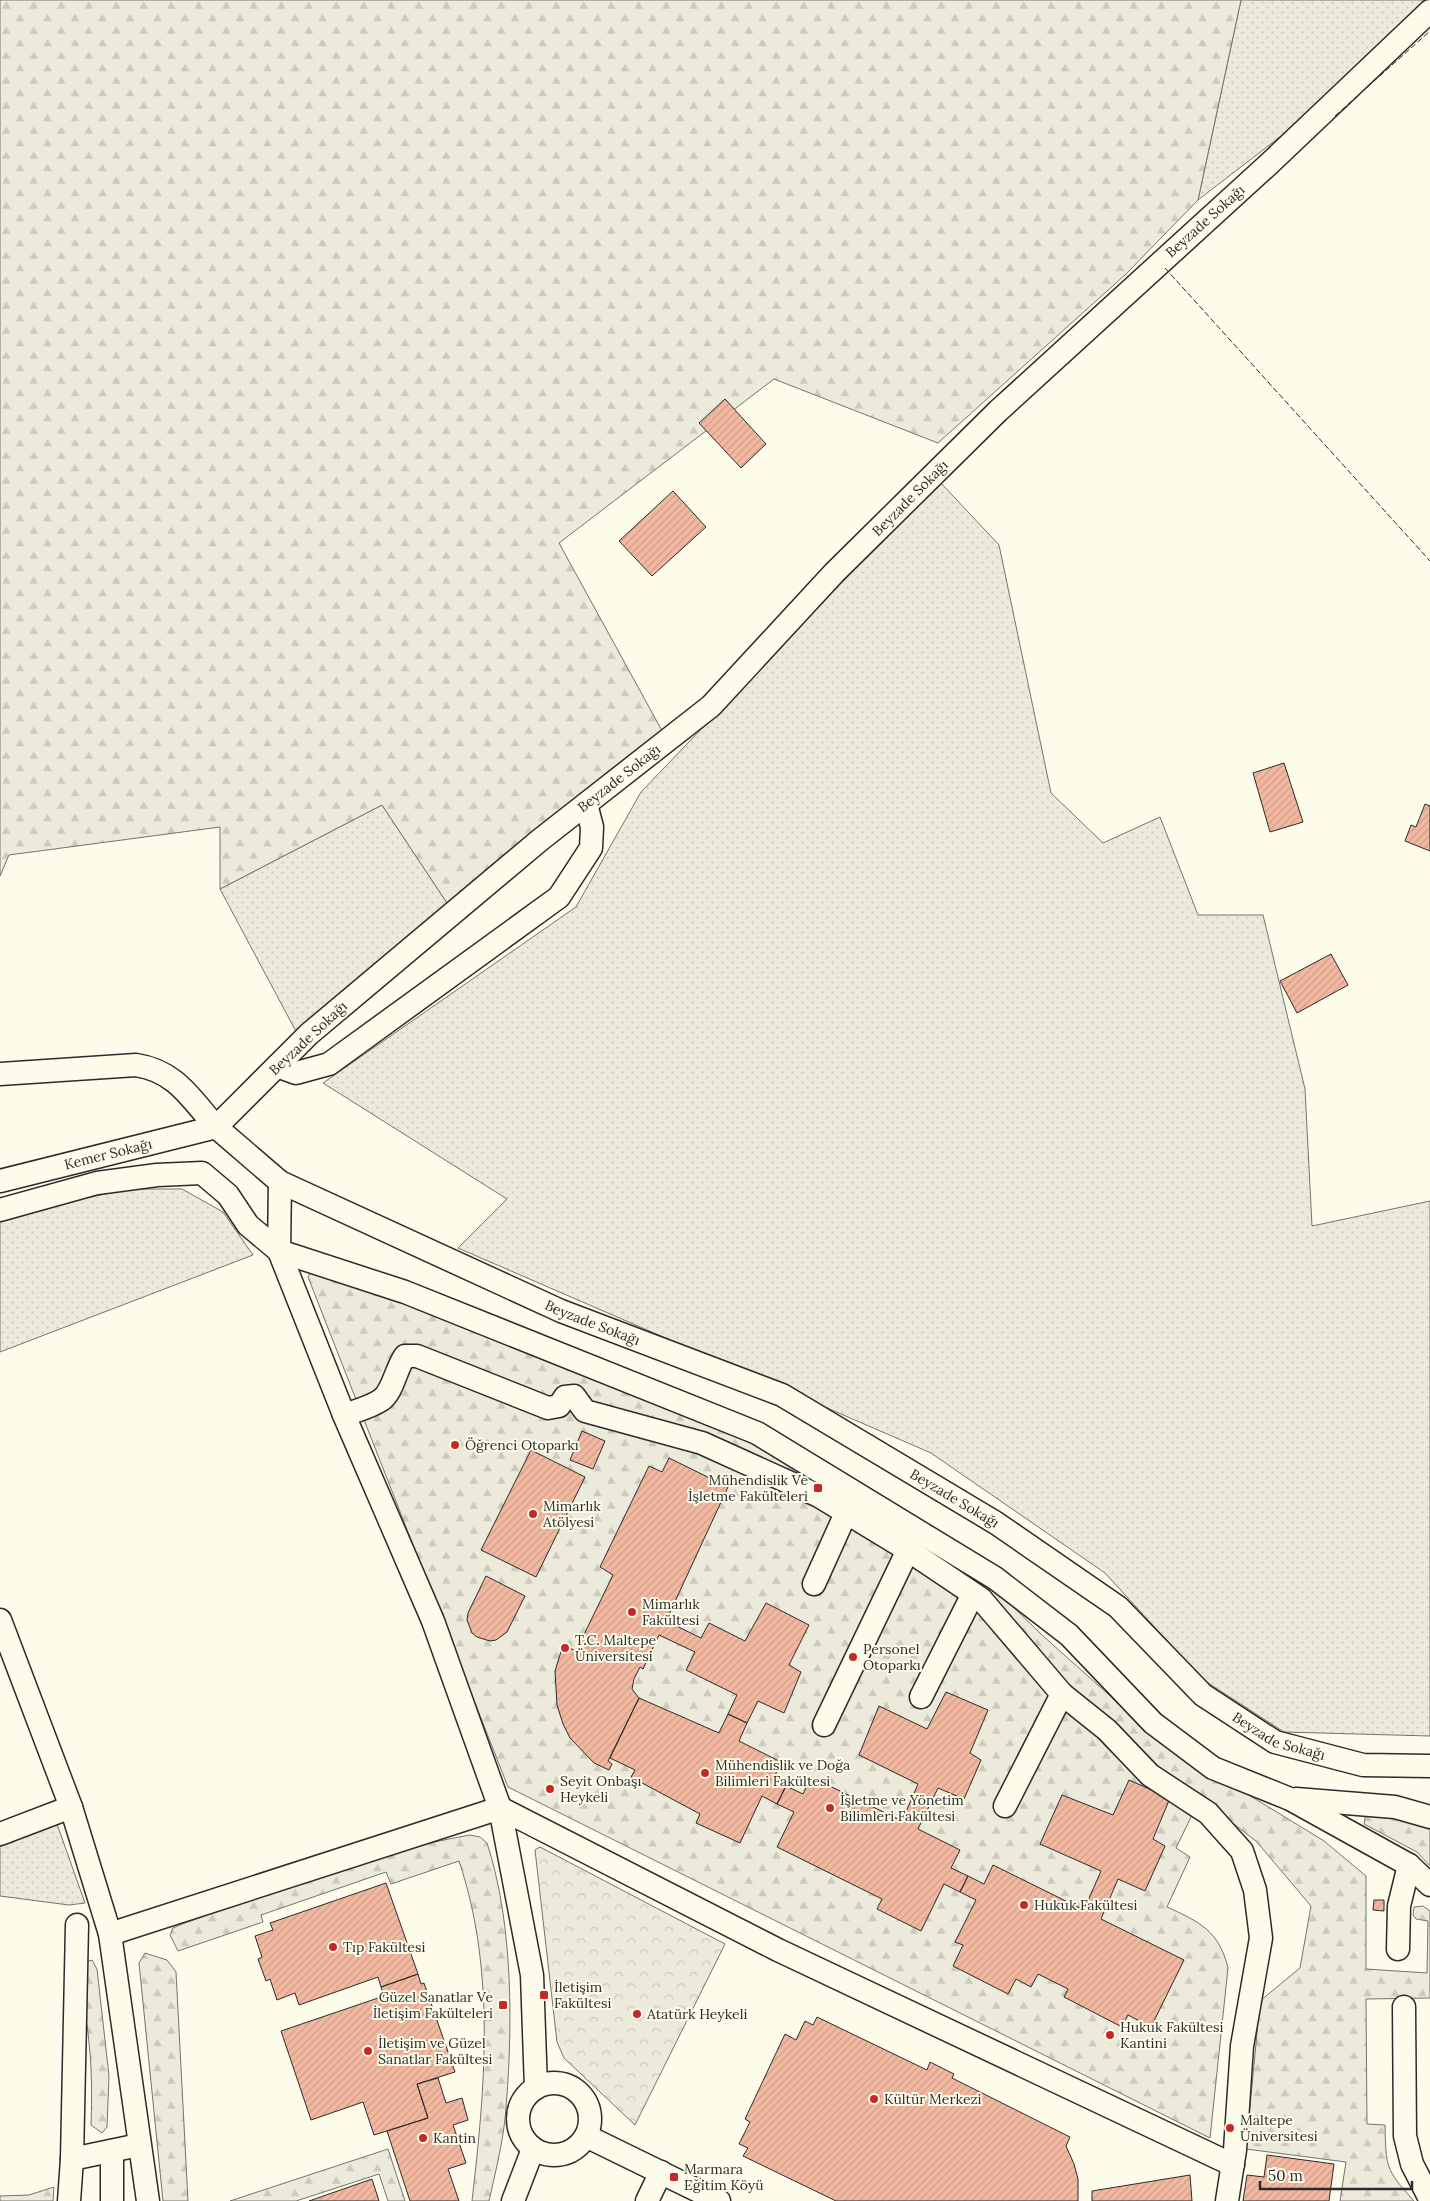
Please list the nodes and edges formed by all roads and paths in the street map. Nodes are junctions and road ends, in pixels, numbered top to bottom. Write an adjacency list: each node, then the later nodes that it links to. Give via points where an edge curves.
1 (1430, 11): 2 (street, Beyzade Sokağı, via 1270,163 998,411 834,574 711,706)
2 (586, 804): 3 (street, Beyzade Sokağı, via 309,1034); 3 (street, via 592,827 590,848 559,897 329,1064 296,1073)
3 (277, 1066): 5 (street, Beyzade Sokağı)
4 (0, 1074): 5 (street, via 136,1065 150,1067 179,1084)
5 (216, 1128): 6 (street, Kemer Sokağı); 7 (street, Beyzade Sokağı)
6 (0, 1181)
7 (280, 1182): 9 (street); 19 (street, Beyzade Sokağı, via 561,1311 782,1395 996,1522 1118,1607 1203,1695 1274,1742 1363,1765)
8 (0, 1210): 9 (street, via 97,1182 202,1173 228,1195 248,1225)
9 (278, 1251): 10 (street); 20 (street, via 405,1292 757,1433 995,1578 1069,1634 1153,1723 1213,1768)
10 (344, 1415): 11 (street, via 382,1400 405,1356 417,1356 548,1408 559,1406 565,1397 574,1396 585,1411 702,1443 819,1496); 25 (street, via 433,1621)
11 (846, 1513): 12 (street); 13 (street)
12 (908, 1550): 14 (street); 18 (street)
13 (814, 1584)
14 (974, 1594): 16 (street); 17 (street)
15 (0, 1620): 23 (street)
16 (1062, 1694): 22 (street); 40 (street, via 1107,1730 1150,1775 1208,1813 1242,1851 1255,1890 1261,1938 1242,2046)
17 (921, 1697)
18 (824, 1725)
19 (1430, 1766)
20 (1290, 1799): 24 (street); 28 (street)
21 (1430, 1804): 24 (street)
22 (1005, 1806)
23 (71, 1807): 27 (street); 31 (street)
24 (1395, 1807): 26 (street)
25 (500, 1808): 31 (street); 34 (street, via 532,1975); 40 (street, via 778,1950)
26 (1430, 1816)
27 (0, 1834)
28 (1409, 1865): 29 (street); 32 (street, via 1399,1906)
29 (1430, 1885)
30 (77, 1925): 39 (street)
31 (110, 1934): 36 (street)
32 (1398, 1949)
33 (1404, 2007): 42 (street, via 1404,2136 1412,2164)
34 (536, 2088): 35 (street, via 546,2084 566,2085 583,2097 591,2116); 37 (street, via 528,2094 518,2112 520,2133)
35 (586, 2136): 37 (street, via 572,2151 563,2155 542,2154); 41 (street)
36 (140, 2145): 38 (street); 45 (street)
37 (533, 2149): 46 (street)
38 (112, 2151): 39 (street); 44 (street)
39 (72, 2159): 43 (street)
40 (1233, 2164): 49 (street)
41 (661, 2172): 47 (street); 48 (street)
42 (1430, 2199)
43 (69, 2201)
44 (112, 2201)
45 (148, 2201)
46 (513, 2201)
47 (646, 2201)
48 (719, 2201)
49 (1227, 2201)

